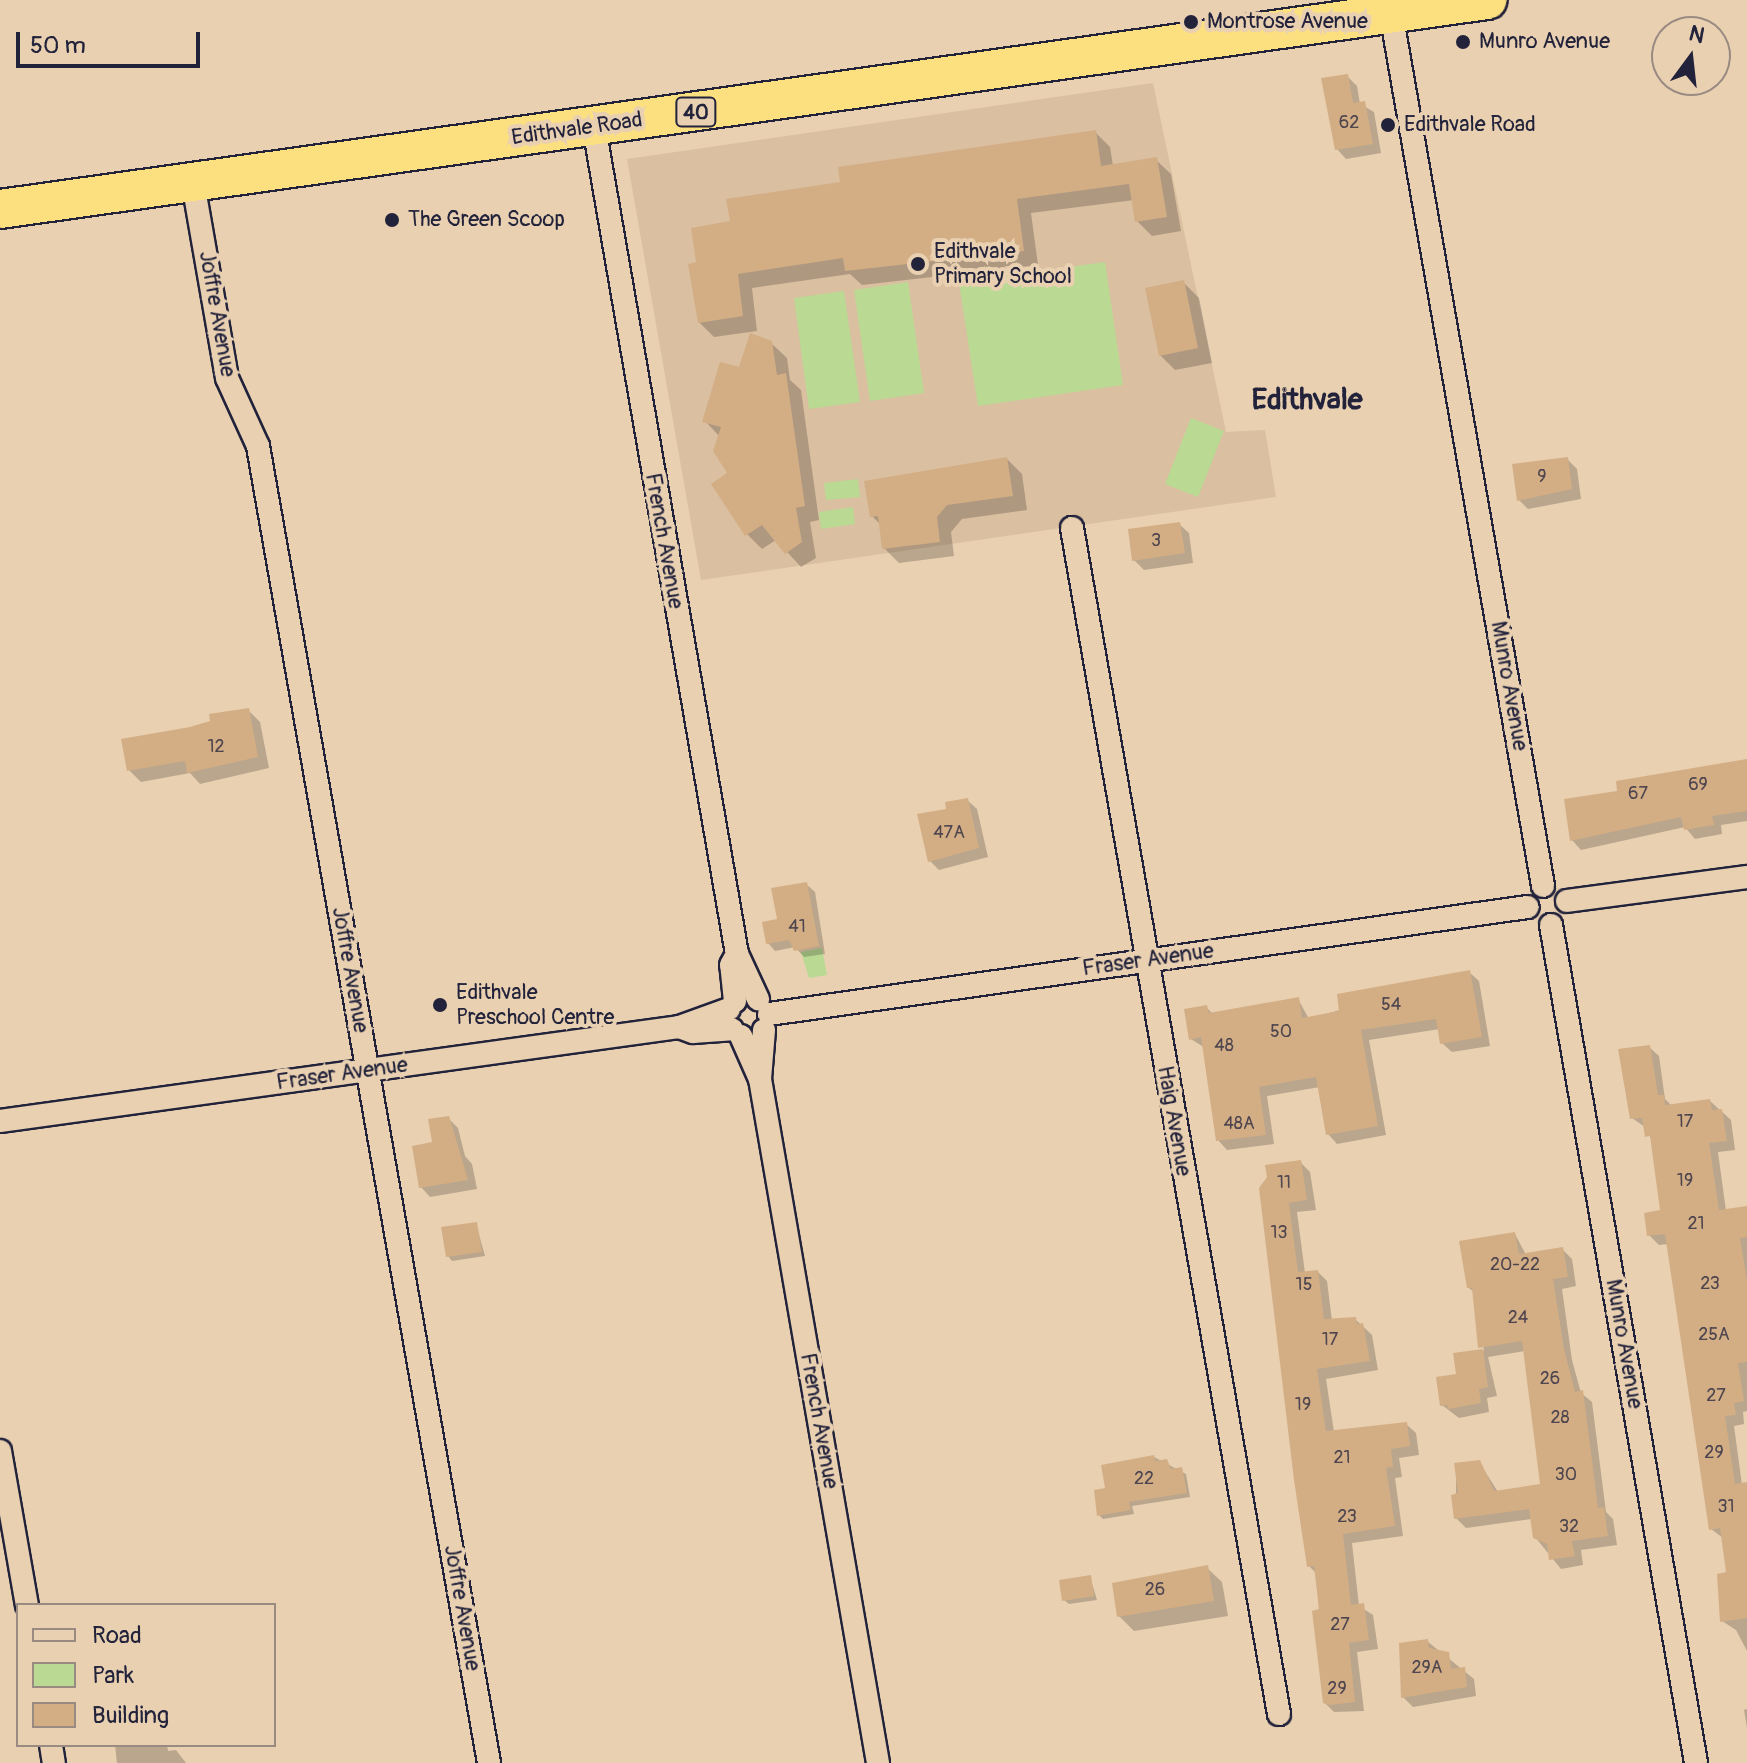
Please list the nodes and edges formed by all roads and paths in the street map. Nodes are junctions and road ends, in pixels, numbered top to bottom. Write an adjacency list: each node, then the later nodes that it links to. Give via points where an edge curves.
1 (1487, 0): 2 (highway, Edithvale Road / 40)
2 (1391, 13): 3 (highway, Edithvale Road / 40); 8 (street, Munro Avenue)
3 (594, 127): 4 (highway, Edithvale Road / 40); 12 (street, French Avenue)
4 (193, 183): 5 (highway, Edithvale Road / 40); 16 (street, Joffre Avenue, via 227,378 258,446)
5 (0, 209)
6 (1072, 528): 13 (street, Haig Avenue)
7 (1747, 877): 9 (street)
8 (1543, 886): 9 (street, via 1558,888); 10 (street, via 1530,894)
9 (1567, 901): 11 (street, via 1563,919)
10 (1527, 907): 11 (street, via 1533,920); 13 (street, Fraser Avenue)
11 (1551, 925): 24 (street, Munro Avenue)
12 (737, 954): 14 (street, French Avenue); 15 (street, French Avenue, via 731,965)
13 (1145, 961): 14 (street, Fraser Avenue); 21 (street, Haig Avenue)
14 (764, 1015): 15 (street); 15 (street); 17 (street, French Avenue)
15 (734, 1019): 16 (street, Fraser Avenue); 17 (street, French Avenue)
16 (367, 1071): 18 (street, Fraser Avenue); 22 (street, Joffre Avenue)
17 (760, 1079): 23 (street, French Avenue)
18 (2, 1122)
19 (0, 1451): 20 (street)
20 (27, 1603)
21 (1279, 1714)
22 (489, 1763)
23 (878, 1763)
24 (1696, 1763)

